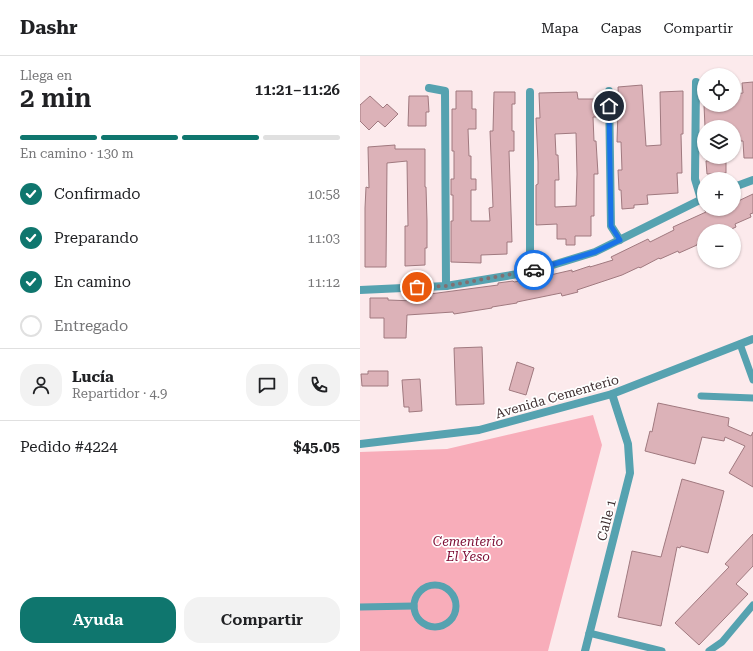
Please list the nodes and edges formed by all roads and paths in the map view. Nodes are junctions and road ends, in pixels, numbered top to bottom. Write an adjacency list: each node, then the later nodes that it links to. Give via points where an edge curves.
1 (696, 82): 6 (street)
2 (429, 88): 11 (street, via 445,91)
3 (609, 91): 9 (street, via 611,226)
4 (530, 92): 10 (street)
5 (753, 180): 7 (street)
6 (697, 184)
7 (741, 184)
8 (697, 201): 9 (street)
9 (620, 240): 10 (street, via 595,252)
10 (530, 272): 11 (street)
11 (446, 286): 12 (street)
12 (360, 290)
13 (753, 339): 14 (street, Avenida Cementerio)
14 (740, 344): 15 (lane); 16 (street, Avenida Cementerio)
15 (753, 380)
16 (612, 394): 19 (street, Avenida Cementerio, via 479,430); 23 (street, Calle 1, via 628,444 630,473)
17 (701, 396): 18 (lane)
18 (753, 398)
19 (360, 444)
20 (753, 605): 26 (lane, via 722,642)
21 (414, 606): 21 (lane, via 419,593 431,586 445,588 454,598 456,605 448,623 435,627 418,619); 22 (lane)
22 (360, 607)
23 (589, 633): 24 (street, Calle 1); 25 (lane)
24 (585, 651)
25 (662, 651)
26 (709, 651)

